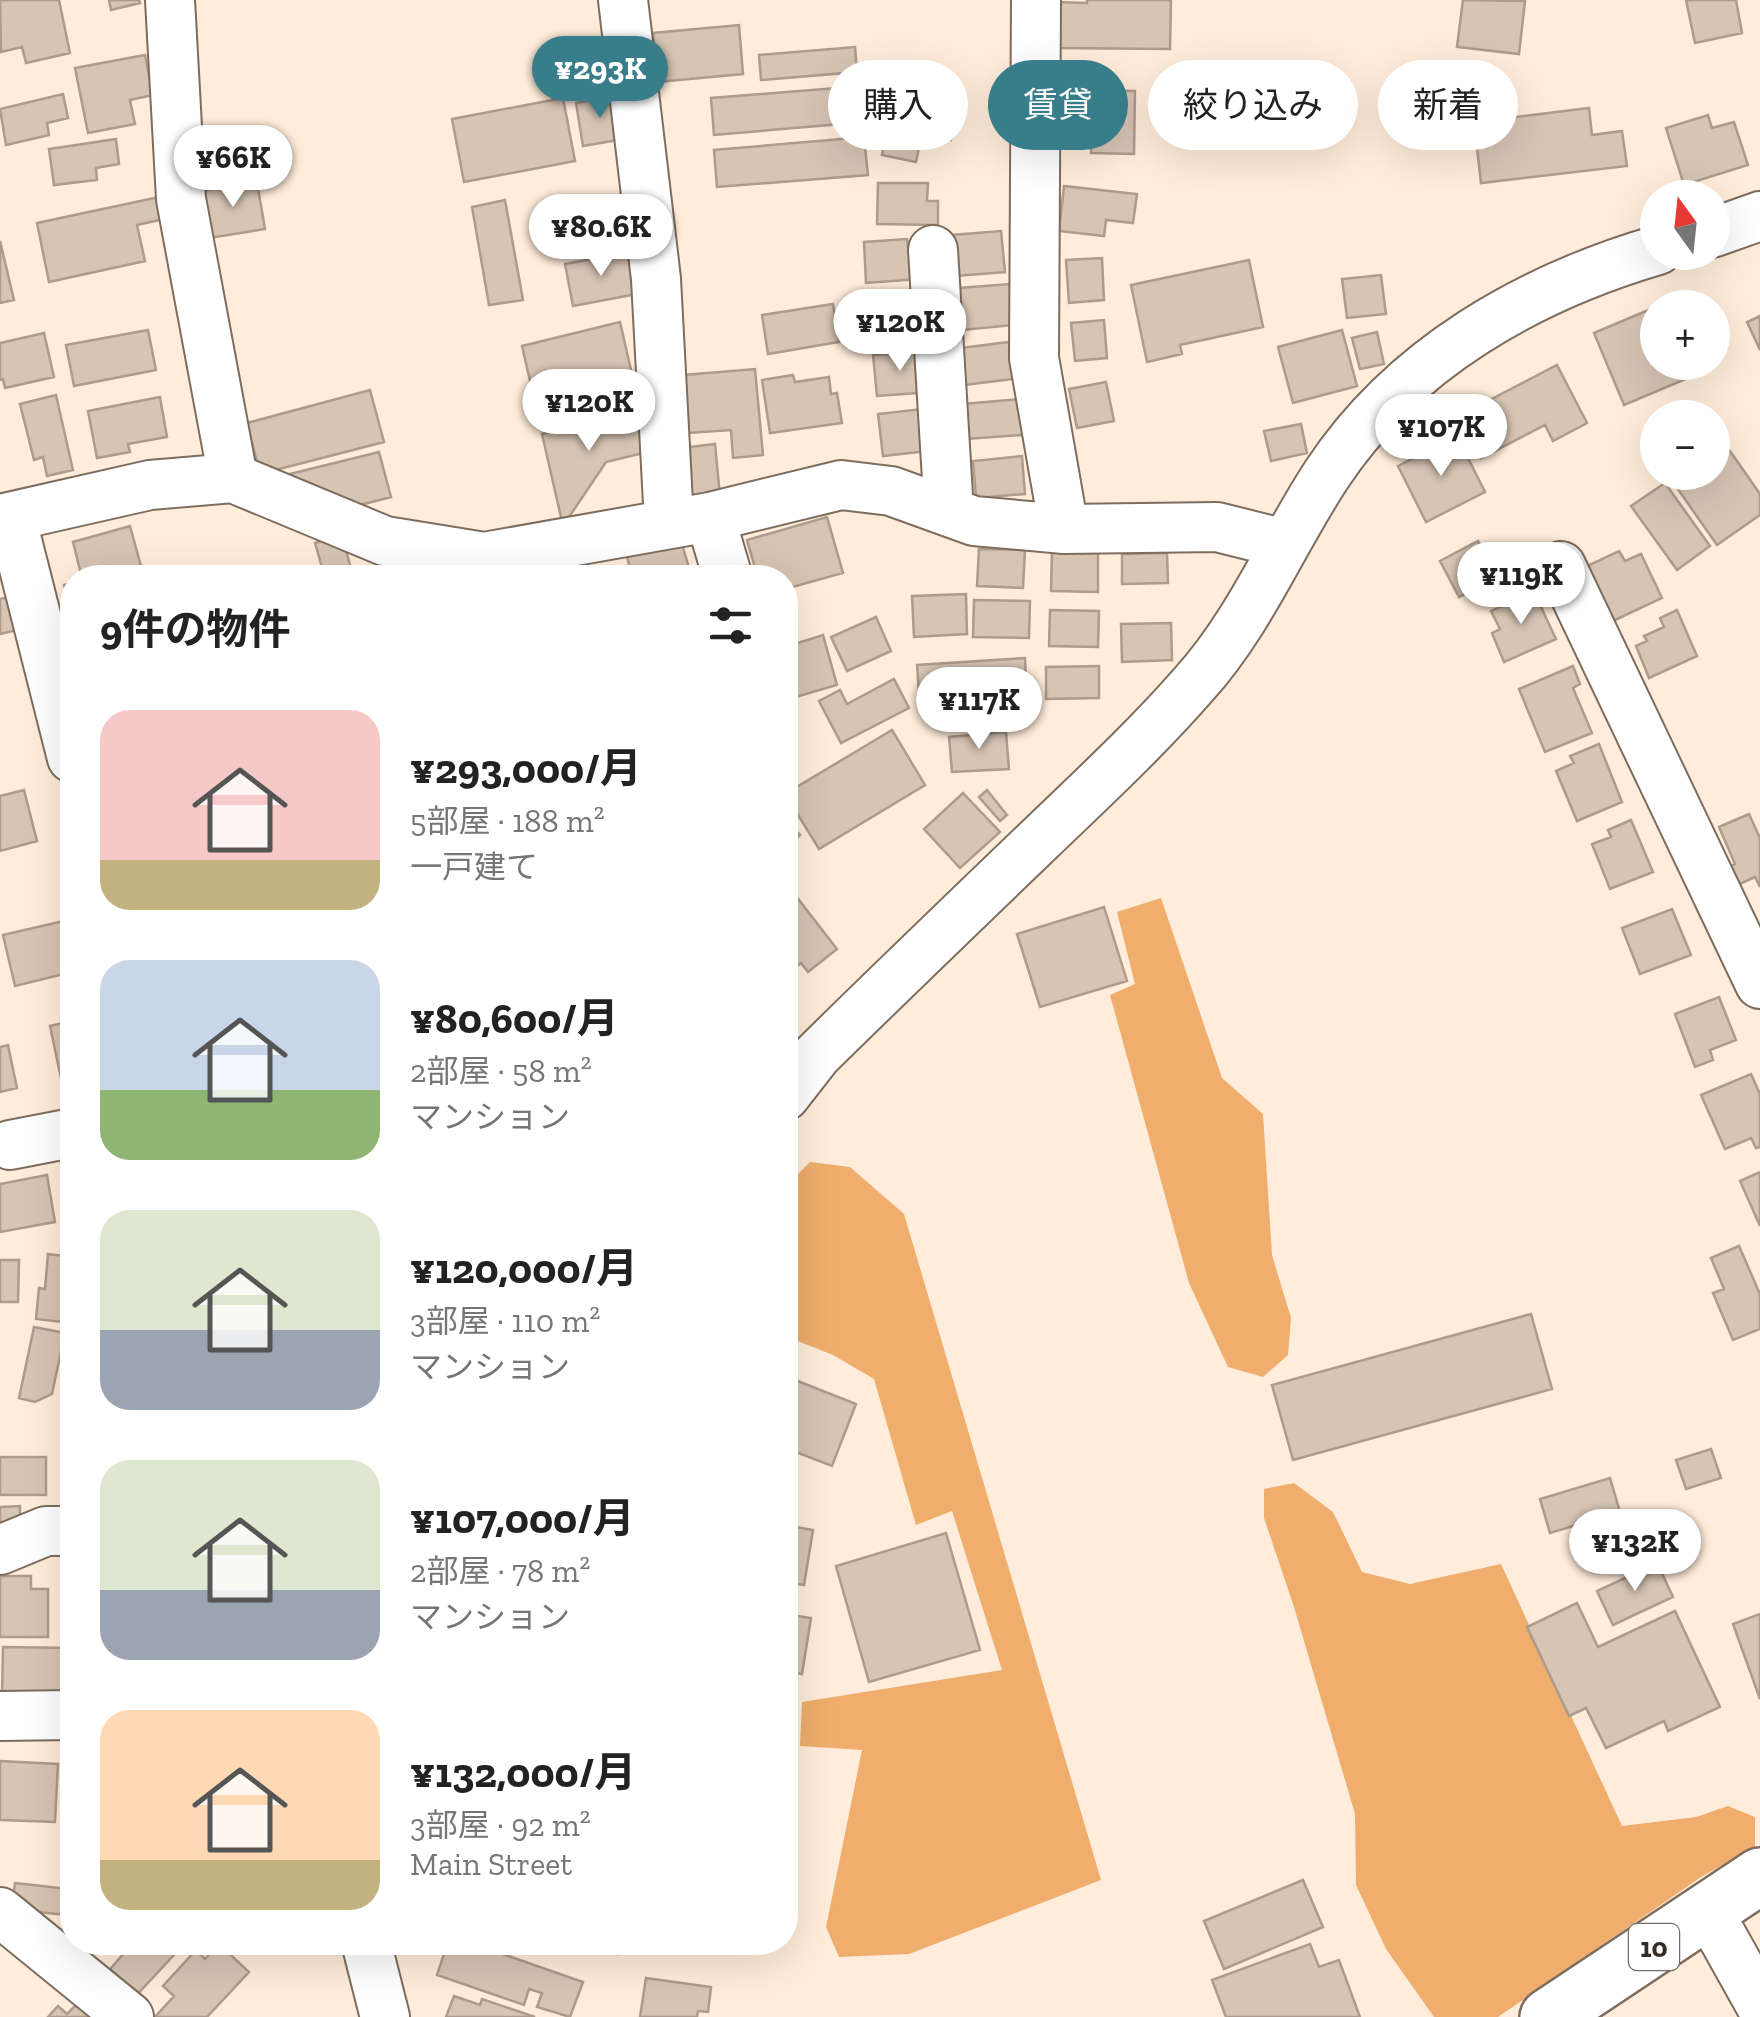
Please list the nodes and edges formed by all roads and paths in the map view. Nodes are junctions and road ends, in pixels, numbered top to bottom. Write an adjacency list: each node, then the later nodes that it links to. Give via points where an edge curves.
1 (170, 0): 8 (street, via 180,199)
2 (623, 0): 11 (street)
3 (1036, 0): 12 (street, via 1034,358)
4 (1760, 216): 5 (street)
5 (1730, 226)
6 (933, 250): 9 (street)
7 (1640, 255): 13 (street, via 1536,295 1458,340 1366,427 1329,471)
8 (232, 478): 10 (street, via 150,485); 11 (street, via 385,541 484,557)
9 (948, 512): 11 (street, via 891,490 841,485); 12 (street, via 974,521)
10 (5, 518): 16 (street)
11 (690, 520): 14 (street)
12 (1064, 529): 13 (street, via 1217,526)
13 (1285, 544): 18 (street, via 1232,640 1194,686)
14 (719, 565)
15 (1561, 566): 17 (street)
16 (60, 715)
17 (1754, 954)
18 (798, 1079)
19 (60, 1136): 20 (street)
20 (10, 1145)
21 (60, 1530): 22 (street)
22 (0, 1550)
23 (0, 1716): 24 (street)
24 (60, 1716)
25 (1760, 1876): 26 (main road, 10)
26 (1708, 1911): 29 (street); 32 (main road, 10)
27 (0, 1912): 30 (street)
28 (369, 1955): 31 (street)
29 (1760, 2004)
30 (129, 2017)
31 (385, 2017)
32 (1548, 2017)

